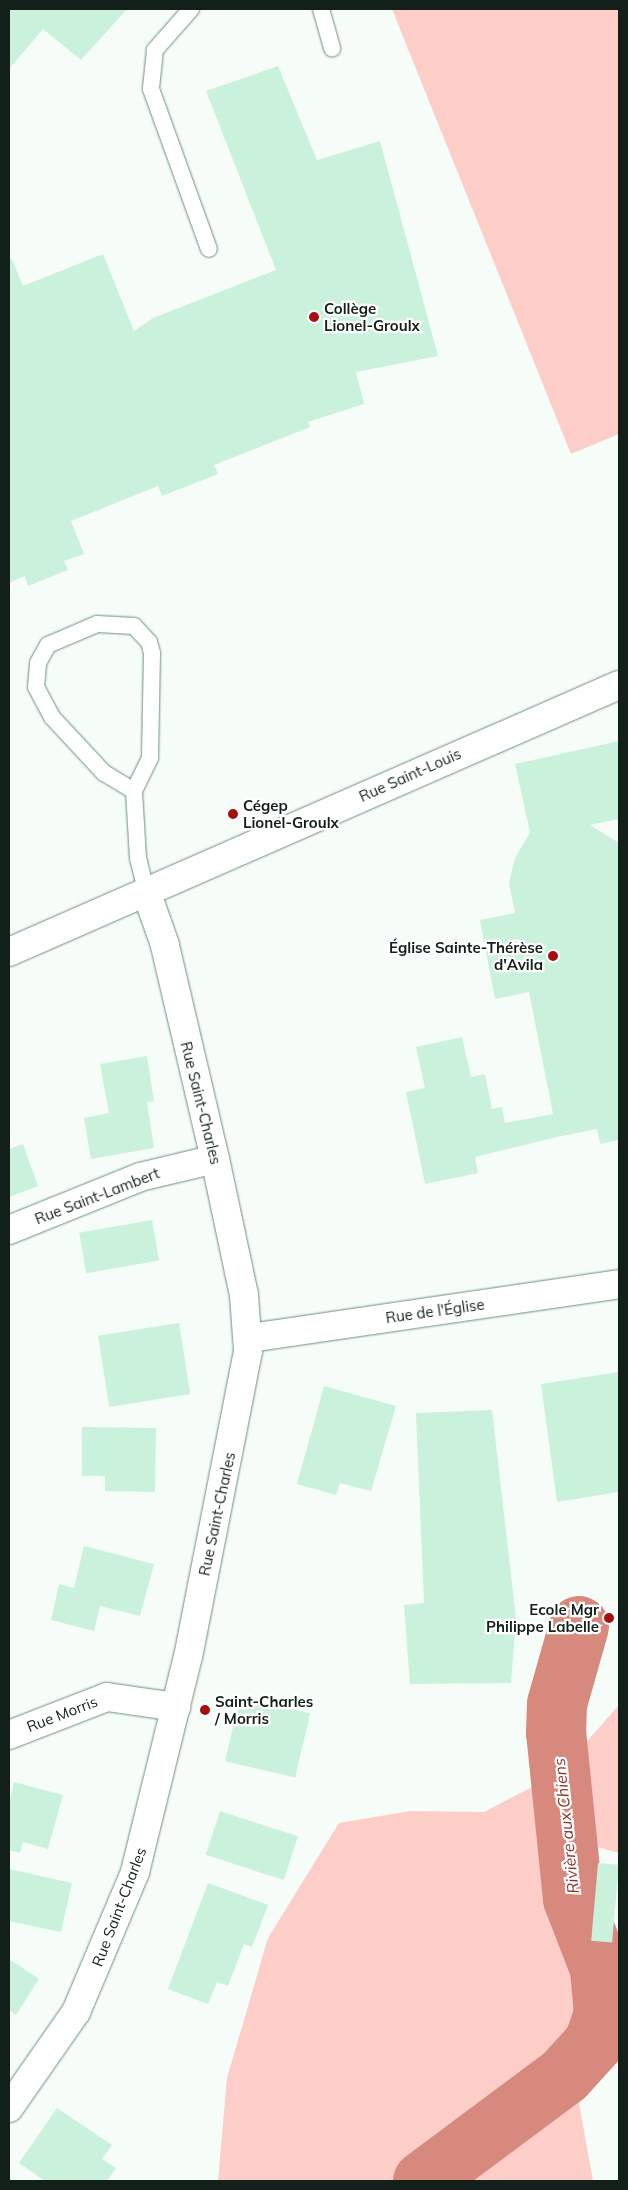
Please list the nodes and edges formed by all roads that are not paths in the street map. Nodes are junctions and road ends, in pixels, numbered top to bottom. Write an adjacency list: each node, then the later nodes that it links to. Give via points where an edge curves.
1 (191, 9): 4 (lane, via 155,50 151,89)
2 (321, 9): 3 (lane)
3 (332, 48)
4 (209, 250)
5 (619, 684): 7 (street, Rue Saint-Louis)
6 (134, 791): 6 (lane, via 150,758 149,642 134,626 97,624 48,645 38,663 36,687 52,717 104,774); 7 (lane, via 138,858)
7 (148, 894): 8 (street, Rue Saint-Louis); 9 (street, Rue Saint-Charles, via 165,945)
8 (9, 952)
9 (215, 1160): 10 (street, Rue Saint-Lambert, via 140,1177); 12 (street, Rue Saint-Charles)
10 (9, 1230)
11 (619, 1284): 12 (street, Rue de l'Église)
12 (250, 1338): 13 (street, Rue Saint-Charles)
13 (176, 1707): 14 (street, Rue Morris, via 107,1697); 15 (street, Rue Saint-Charles, via 142,1847 102,1957 54,2048)
14 (9, 1735)
15 (9, 2108)

